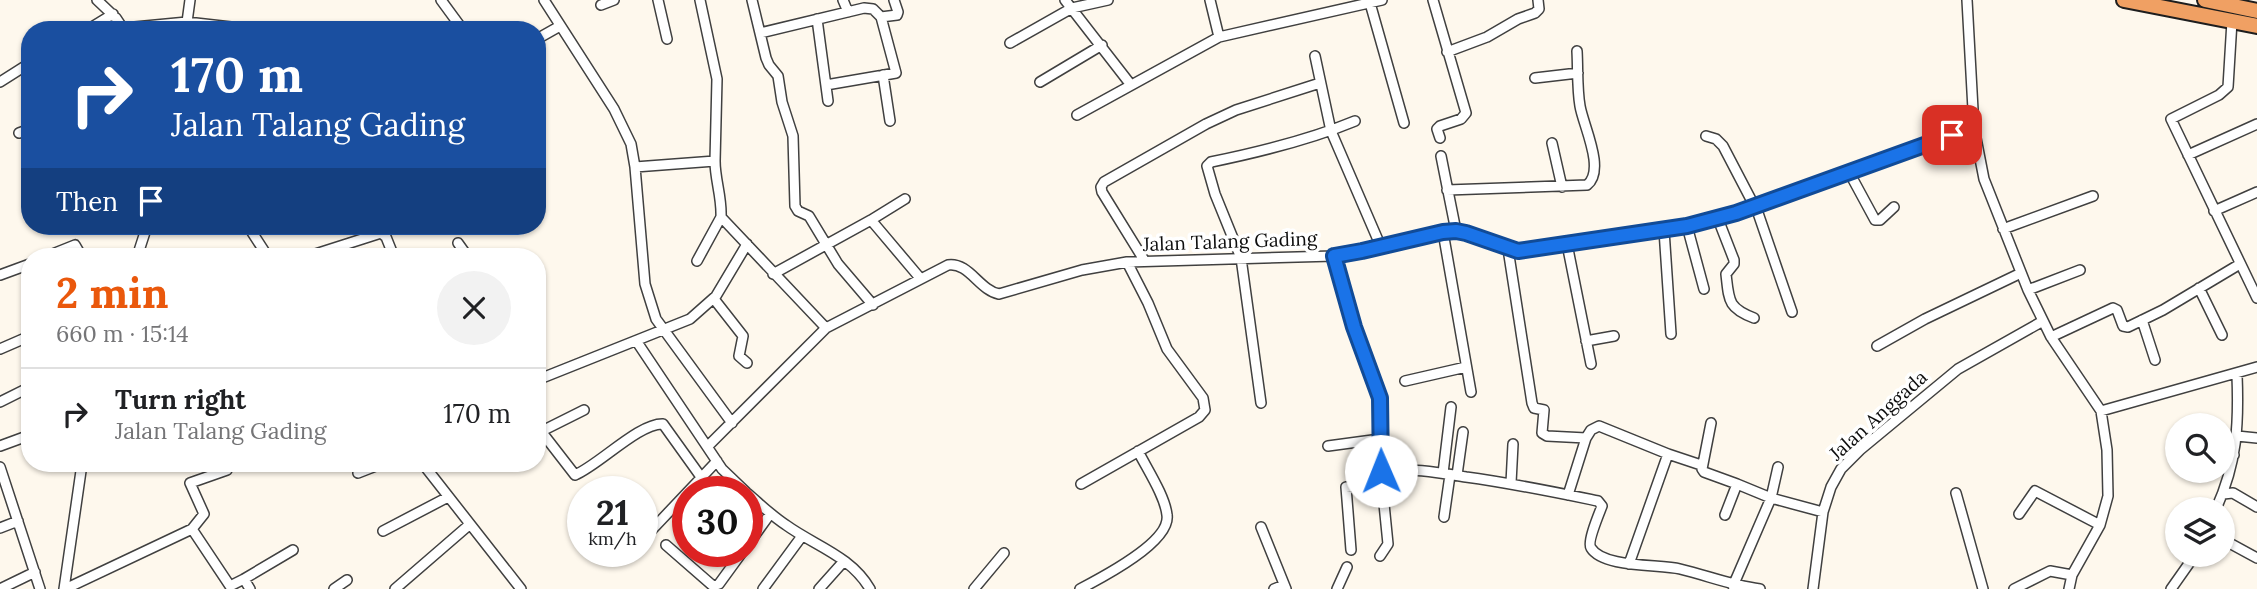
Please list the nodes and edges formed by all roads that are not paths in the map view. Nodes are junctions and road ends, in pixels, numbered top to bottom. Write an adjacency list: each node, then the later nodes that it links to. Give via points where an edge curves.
1 (97, 0): 26 (street)
2 (190, 0): 31 (street)
3 (441, 0): 32 (street)
4 (544, 0): 34 (street)
5 (614, 0): 23 (street)
6 (658, 0): 39 (street)
7 (699, 0): 67 (street, via 718,90)
8 (752, 0): 36 (street)
9 (842, 0): 25 (street)
10 (894, 0): 27 (street, via 898,13)
11 (1108, 0): 21 (street)
12 (1210, 0): 38 (street)
13 (1382, 0): 19 (street)
14 (1433, 0): 43 (street)
15 (1538, 0): 43 (street, via 1535,13)
16 (1967, 0): 60 (street)
17 (2124, 0): 33 (highway)
18 (2205, 0): 24 (highway)
19 (1370, 3): 22 (street); 58 (street)
20 (871, 4): 25 (street); 27 (street)
21 (1068, 4): 40 (street); 41 (street)
22 (1344, 4): 38 (street)
23 (601, 5)
24 (2257, 11)
25 (848, 12): 28 (street)
26 (113, 15): 29 (street); 30 (street)
27 (881, 17): 47 (street, via 896,72)
28 (817, 19): 36 (street); 52 (street)
29 (103, 21)
30 (118, 21)
31 (187, 21)
32 (456, 21)
33 (2232, 21): 35 (highway); 65 (street, via 2228,87 2171,119)
34 (560, 26): 37 (street); 68 (street, via 624,126)
35 (2257, 26)
36 (760, 33): 88 (street, via 767,63 778,76 793,136 795,206 808,216)
37 (546, 34)
38 (1219, 37): 53 (street)
39 (667, 39)
40 (1010, 43)
41 (1102, 45): 50 (street); 53 (street)
42 (1577, 51): 46 (street)
43 (1447, 52): 63 (street, via 1466,113 1440,125)
44 (1315, 57): 51 (street)
45 (21, 69): 49 (street)
46 (1578, 73): 48 (street); 70 (street, via 1594,177 1587,185)
47 (883, 75): 52 (street); 56 (street)
48 (1535, 78)
49 (0, 82)
50 (1040, 82)
51 (1320, 83): 61 (street); 97 (street, via 1236,110 1104,182 1102,192)
52 (826, 85): 54 (street)
53 (1132, 85): 55 (street)
54 (828, 101)
55 (1077, 115)
56 (890, 121)
57 (1355, 121): 61 (street)
58 (1404, 123)
59 (2257, 124): 65 (street)
60 (1975, 128): 69 (street, Jalan Talang Gading); 82 (street, via 1984,179)
61 (1331, 131): 91 (street); 96 (street, via 1207,166)
62 (1706, 136): 75 (street, via 1723,146)
63 (1440, 138)
64 (1552, 143): 70 (street)
65 (2188, 155): 77 (street)
66 (1441, 156): 71 (street)
67 (715, 161): 68 (street); 78 (street)
68 (635, 167): 118 (street, via 645,284)
69 (1849, 172): 75 (street, Jalan Talang Gading); 76 (street, via 1875,220)
70 (1562, 187): 71 (street)
71 (1447, 190): 84 (street)
72 (2257, 192): 77 (street)
73 (2093, 196): 82 (street)
74 (905, 199): 80 (street)
75 (1754, 207): 79 (street, Jalan Talang Gading); 113 (street)
76 (1894, 207)
77 (2214, 211): 100 (street)
78 (721, 217): 90 (street); 98 (street)
79 (1718, 219): 81 (street, Jalan Talang Gading); 114 (street, via 1734,260 1726,274 1732,305)
80 (871, 220): 88 (street); 106 (street)
81 (1687, 226): 83 (street, Jalan Talang Gading); 108 (street)
82 (2003, 229): 103 (street)
83 (1664, 230): 89 (street, Jalan Talang Gading); 119 (street)
84 (1456, 231): 85 (street, Jalan Talang Gading); 94 (street, Jalan Talang Gading)
85 (1443, 232): 91 (street, Jalan Talang Gading); 131 (street)
86 (375, 235): 92 (street)
87 (458, 243): 93 (street)
88 (825, 244): 104 (street); 112 (street)
89 (1567, 244): 94 (street, Jalan Talang Gading); 124 (street)
90 (746, 247): 104 (street); 111 (street)
91 (1381, 247): 95 (street, Jalan Talang Gading)
92 (334, 248)
93 (462, 248)
94 (1508, 249): 150 (street, via 1532,403 1544,411 1542,433)
95 (1334, 256): 96 (street, Jalan Talang Gading); 152 (street, via 1380,398)
96 (1241, 258): 97 (street, Jalan Talang Gading); 139 (street)
97 (1144, 260): 99 (street, Jalan Talang Gading)
98 (697, 261)
99 (1127, 262): 106 (street, Jalan Talang Gading, via 1082,270 1005,294 991,292 958,264); 158 (street, via 1167,349 1206,407 1199,417)
100 (2240, 264): 107 (street); 110 (street)
101 (21, 267): 105 (street)
102 (2080, 270): 109 (street)
103 (2021, 273): 109 (street); 126 (street)
104 (773, 274): 117 (street)
105 (0, 275)
106 (920, 278): 112 (street, Jalan Talang Gading)
107 (2199, 288): 115 (street); 120 (street)
108 (1704, 289)
109 (2028, 290): 116 (street)
110 (2257, 298)
111 (713, 299): 118 (street, via 690,319); 129 (street, via 743,336 739,356)
112 (873, 305): 117 (street, Jalan Talang Gading)
113 (1792, 312)
114 (1754, 318)
115 (2142, 320): 122 (street, via 2125,327 2113,308); 128 (street)
116 (2043, 321): 122 (street); 186 (street, Jalan Anggada, via 1958,369 1860,450 1835,478)
117 (826, 328): 143 (street, Jalan Talang Gading)
118 (664, 331): 125 (street); 143 (street)
119 (1671, 334)
120 (2222, 335)
121 (1614, 336): 124 (street)
122 (2051, 337): 142 (street)
123 (21, 340): 127 (street)
124 (1586, 341): 130 (street)
125 (637, 342): 134 (street); 155 (street)
126 (1877, 346)
127 (0, 349)
128 (2155, 360)
129 (747, 363)
130 (1591, 363)
131 (1466, 367): 135 (street); 137 (street)
132 (2257, 368): 133 (street)
133 (2237, 375): 142 (street); 147 (street)
134 (546, 376)
135 (1405, 381)
136 (21, 392): 138 (street)
137 (1471, 392)
138 (0, 402)
139 (1261, 403)
140 (1451, 407): 168 (street)
141 (584, 410): 145 (street)
142 (2101, 411): 195 (street, via 2108,496)
143 (732, 423): 155 (street, Jalan Talang Gading)
144 (1711, 423): 161 (street)
145 (546, 426)
146 (1464, 432): 168 (street)
147 (2237, 436): 151 (street); 157 (street)
148 (21, 438): 154 (street)
149 (546, 438): 169 (street, via 575,475 662,423)
150 (1586, 438): 159 (street, via 1599,426); 179 (street)
151 (2257, 438)
152 (1380, 439): 156 (street); 164 (street)
153 (1513, 444): 172 (street)
154 (0, 446)
155 (708, 446): 160 (street)
156 (1328, 446)
157 (2235, 449)
158 (1138, 451): 174 (street); 232 (street, via 1165,507 1167,522 1159,537 1112,573)
159 (1668, 454): 161 (street); 210 (street)
160 (717, 461): 170 (street); 171 (street)
161 (1701, 465): 176 (street, via 1704,472)
162 (0, 467): 191 (street)
163 (1778, 467): 182 (street)
164 (1381, 471): 168 (street, via 1407,468); 175 (street)
165 (81, 472): 223 (street)
166 (221, 472): 198 (street, via 190,483 204,514)
167 (429, 472): 180 (street)
168 (1450, 474): 172 (street); 190 (street)
169 (700, 476)
170 (702, 476)
171 (727, 476)
172 (1511, 483): 179 (street)
173 (2226, 483): 178 (street)
174 (1081, 484)
175 (1382, 484): 205 (street, via 1346,488); 207 (street, via 1388,544)
176 (1737, 484): 182 (street); 189 (street)
177 (1956, 493): 237 (street)
178 (2223, 494): 181 (street); 184 (street, via 2233,493)
179 (1568, 495): 210 (street, via 1600,503 1591,548)
180 (448, 497): 194 (street); 199 (street)
181 (2222, 497)
182 (1771, 498): 186 (street); 219 (street)
183 (763, 507): 187 (street)
184 (2257, 507)
185 (672, 508): 192 (street)
186 (1823, 513): 236 (street, Jalan Anggada)
187 (770, 514): 193 (street); 200 (street)
188 (2019, 514): 195 (street, via 2035,491)
189 (1725, 515)
190 (1444, 517)
191 (18, 520): 197 (street); 215 (street)
192 (658, 523)
193 (763, 524)
194 (469, 525): 226 (street); 227 (street)
195 (2100, 525): 216 (street)
196 (1261, 527): 220 (street)
197 (0, 528)
198 (192, 529): 217 (street, via 230,586); 223 (street)
199 (383, 531)
200 (802, 536): 209 (street); 228 (street)
201 (666, 545): 204 (street)
202 (2235, 546): 208 (street)
203 (293, 550): 217 (street)
204 (672, 550)
205 (1351, 550)
206 (1004, 553): 231 (street)
207 (1380, 556)
208 (2257, 558)
209 (845, 561): 229 (street); 230 (street)
210 (1629, 564): 219 (street, via 1678,568)
211 (691, 567): 212 (street, via 713,586)
212 (731, 567)
213 (1347, 567): 234 (street)
214 (2187, 567): 240 (street)
215 (35, 572): 221 (street); 222 (street)
216 (2073, 575): 238 (street, via 2050,571); 239 (street)
217 (244, 579): 224 (street)
218 (347, 580): 225 (street)
219 (1733, 586): 235 (street)
220 (1285, 587): 233 (street)
221 (0, 589)
222 (40, 589)
223 (65, 589)
224 (250, 589)
225 (334, 589)
226 (395, 589)
227 (520, 589)
228 (763, 589)
229 (819, 589)
230 (870, 589)
231 (974, 589)
232 (1080, 589)
233 (1273, 589)
234 (1337, 589)
235 (1760, 589)
236 (1813, 589)
237 (1983, 589)
238 (2014, 589)
239 (2069, 589)
240 (2171, 589)

